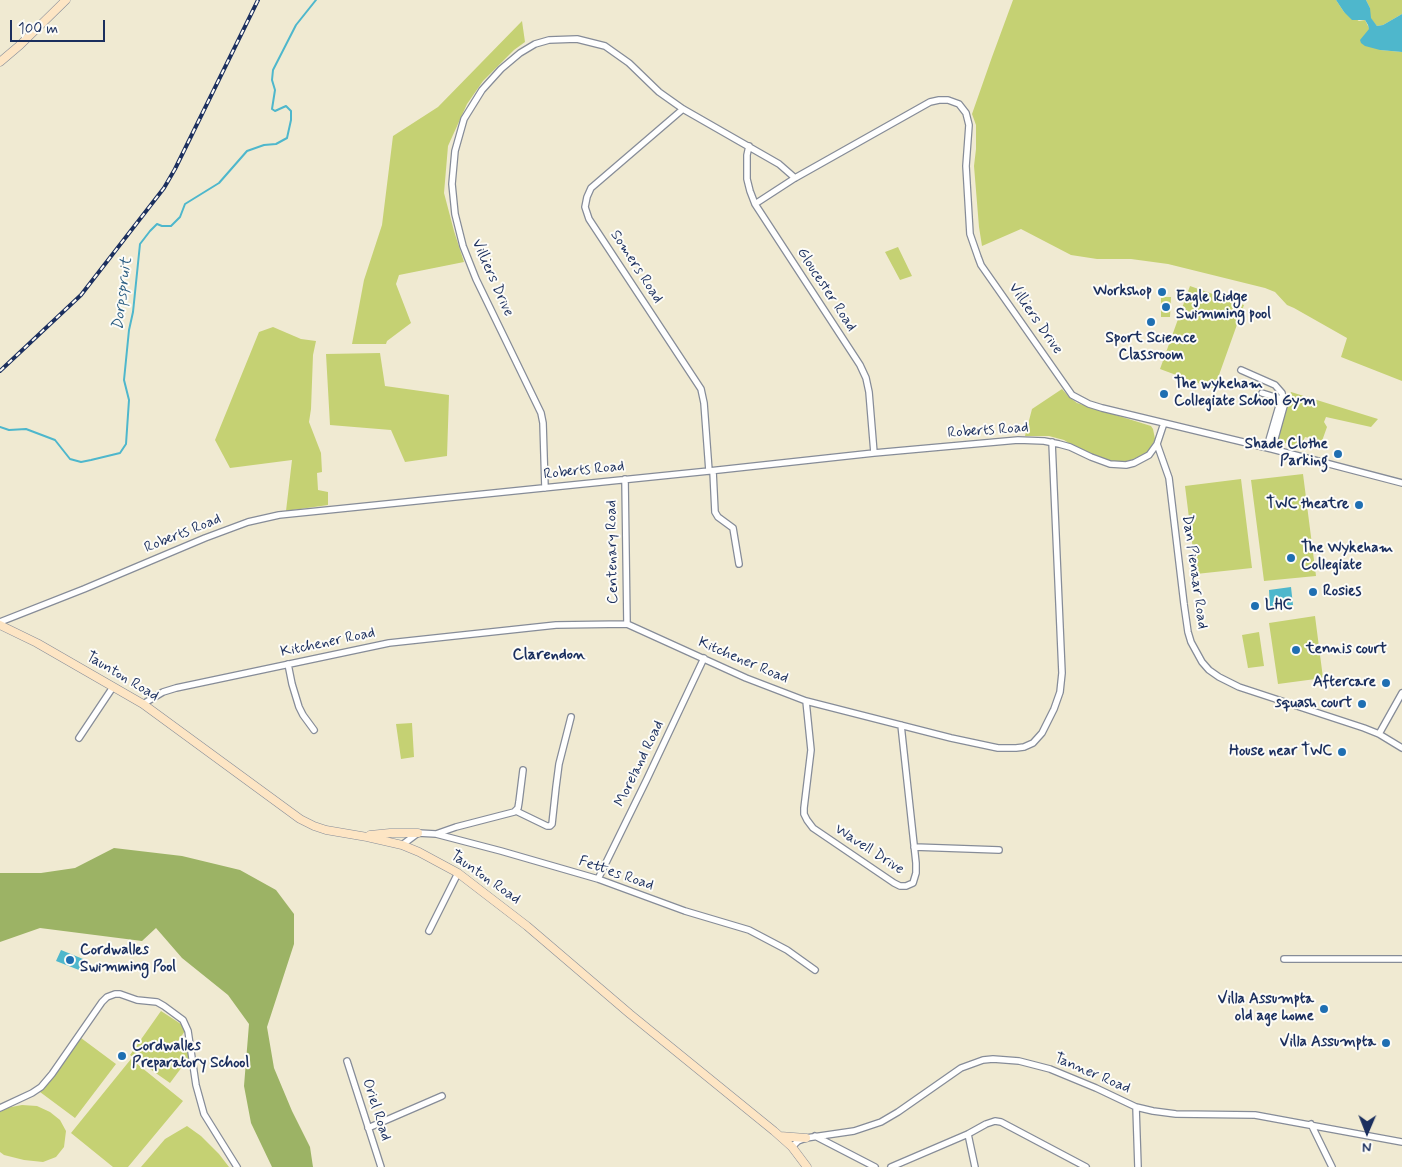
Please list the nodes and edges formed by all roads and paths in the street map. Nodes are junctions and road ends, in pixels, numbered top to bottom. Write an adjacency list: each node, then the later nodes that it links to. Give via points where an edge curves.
1 (66, 0): 2 (street)
2 (0, 62)
3 (683, 109): 4 (street, Villiers Drive); 14 (street, Somers Road, via 591,188 586,207 589,219 701,389); 17 (street, Villiers Drive, via 605,46 577,40 549,40 520,53 501,69 482,90 464,119 455,151 452,184 455,214 476,278 541,412)
4 (749, 146): 5 (street, Villiers Drive); 6 (street, Gloucester Road, via 747,179)
5 (795, 178): 6 (street, Villiers Drive); 9 (street, Villiers Drive, via 930,102 948,100 959,104 969,125 966,166 970,234 982,265 1072,395 1089,404)
6 (755, 204): 13 (street, Gloucester Road, via 860,365 869,392)
7 (1241, 370): 12 (street, via 1275,385 1282,393 1284,406)
8 (1262, 392): 12 (street, via 1281,399)
9 (1164, 424): 11 (street, Roberts Road); 12 (street, Villiers Drive)
10 (1052, 442): 11 (street, Roberts Road, via 1118,465 1134,463 1149,455); 13 (street, Roberts Road, via 1018,440); 28 (street, Kitchener Road, via 1062,673 1060,692 1042,733 1024,747 998,748)
11 (1157, 444): 30 (street, Dan Pienaar Road, via 1169,478 1188,632 1202,662 1219,677 1239,687)
12 (1270, 448): 16 (street, Villiers Drive)
13 (874, 453): 14 (street, Roberts Road)
14 (711, 471): 15 (street, Roberts Road); 18 (street, Somers Road, via 715,512 734,528)
15 (625, 479): 17 (street, Roberts Road); 20 (street, Centenary Road)
16 (1402, 483)
17 (545, 488): 19 (street, Roberts Road, via 279,515 248,522)
18 (739, 564)
19 (0, 624): 23 (street, Taunton Road)
20 (627, 624): 21 (street, Kitchener Road); 22 (street, Kitchener Road, via 556,625 388,643)
21 (704, 658): 25 (street, Kitchener Road); 42 (street, Moreland Road)
22 (288, 664): 26 (street, Kitchener Road, via 176,688); 29 (street, via 298,707)
23 (113, 687): 26 (street, Taunton Road); 31 (street)
24 (1402, 693): 30 (street)
25 (806, 701): 28 (street, Kitchener Road); 39 (street, Wavell Drive, via 811,750 804,808 807,820 813,828 900,886 909,885 915,879)
26 (143, 704): 37 (street, Taunton Road, via 300,819 326,830)
27 (571, 717): 34 (street, via 557,776 552,824 547,826)
28 (901, 725): 39 (street, Wavell Drive)
29 (314, 730)
30 (1379, 734): 32 (street, Dan Pienaar Road)
31 (79, 738)
32 (1402, 748)
33 (523, 770): 34 (street)
34 (516, 811): 36 (street)
35 (418, 833): 36 (street, Fettes Road); 37 (street); 38 (street)
36 (436, 834): 42 (street, Fettes Road)
37 (363, 836): 38 (street, Taunton Road)
38 (402, 844): 41 (street, Taunton Road)
39 (914, 847): 40 (street)
40 (999, 850)
41 (458, 873): 43 (street); 54 (street, Taunton Road, via 527,926)
42 (598, 879): 46 (street, Fettes Road, via 749,930 787,950)
43 (428, 931)
44 (1284, 959): 45 (street)
45 (1402, 959)
46 (815, 970)
47 (347, 1061): 52 (street, Oriel Road)
48 (442, 1096): 52 (street)
49 (1136, 1106): 51 (street, Tanner Road, via 1176,1114 1255,1114); 55 (street, Tanner Road, via 1050,1069 1020,1061 992,1059 961,1068 881,1122 854,1131); 66 (street)
50 (0, 1108): 59 (street, via 41,1087 107,997 120,994 157,1002 183,1020 204,1114)
51 (1311, 1124): 57 (street, Tanner Road); 67 (street)
52 (368, 1128): 60 (street, Oriel Road)
53 (968, 1134): 63 (street); 64 (street); 65 (street, via 986,1124 1001,1122)
54 (780, 1136): 56 (street); 58 (street, Taunton Road)
55 (815, 1136): 56 (street, Tanner Road); 62 (street)
56 (806, 1138): 58 (street, Tanner Road)
57 (1402, 1142)
58 (792, 1147): 61 (street, Taunton Road)
59 (237, 1167)
60 (381, 1167)
61 (807, 1167)
62 (875, 1167)
63 (891, 1167)
64 (975, 1167)
65 (1086, 1167)
66 (1138, 1167)
67 (1332, 1167)

